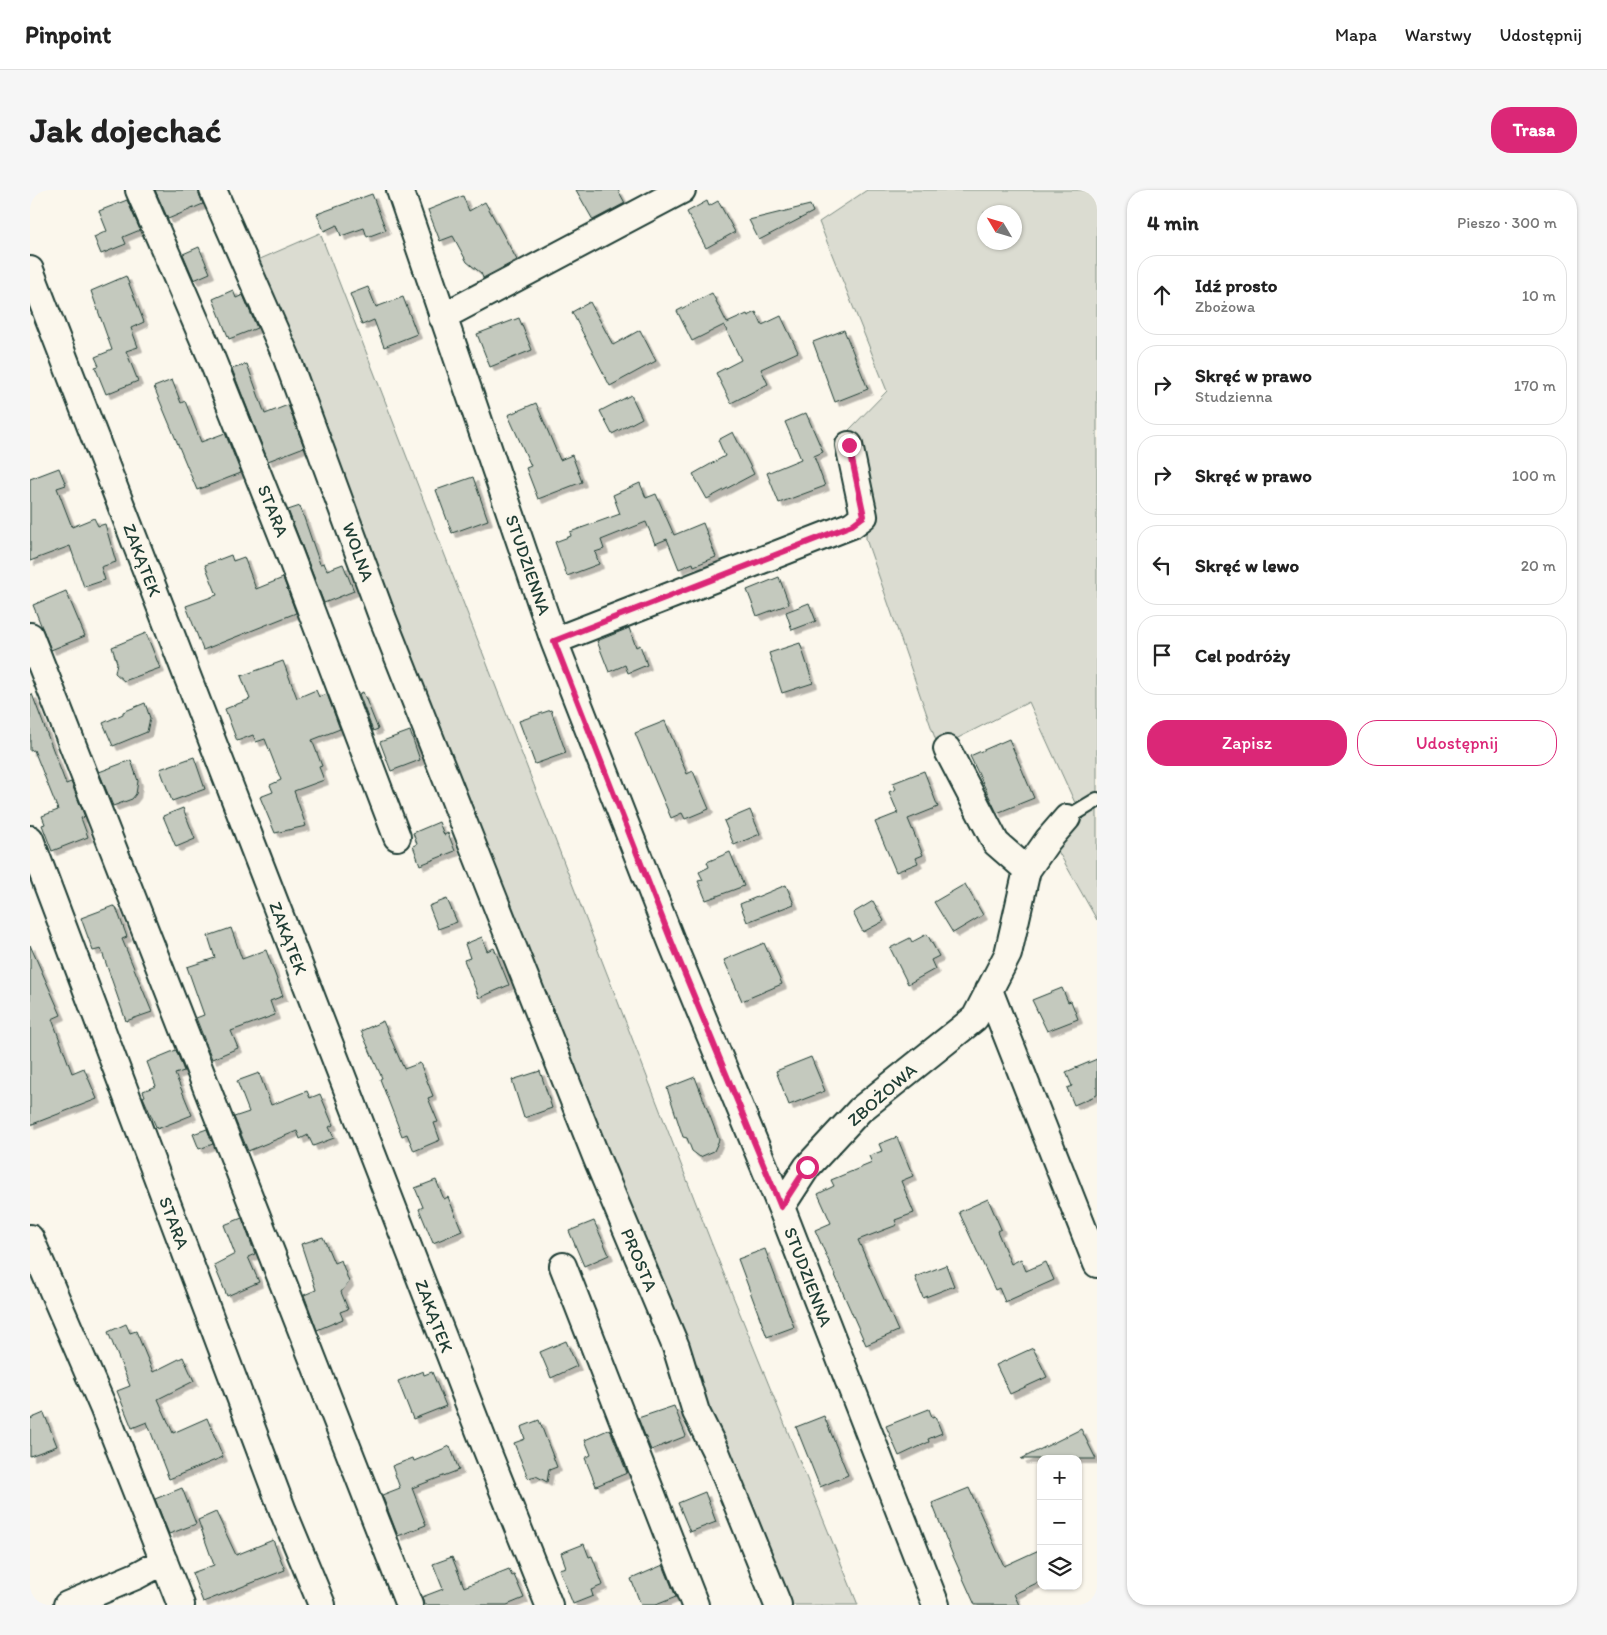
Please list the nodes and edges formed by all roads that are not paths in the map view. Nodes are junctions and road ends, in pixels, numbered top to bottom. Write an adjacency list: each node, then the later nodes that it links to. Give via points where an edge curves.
1 (139, 190): 13 (street, STARA, via 274,514)
2 (213, 190): 16 (street, WOLNA, via 286,356 383,619)
3 (400, 190): 6 (street, STUDZIENNA)
4 (682, 190): 6 (street)
5 (30, 270): 27 (street, ZAKĄTEK)
6 (442, 317): 9 (street, STUDZIENNA)
7 (849, 445): 9 (street, via 864,516 852,525)
8 (30, 636): 26 (street)
9 (554, 641): 18 (street, STUDZIENNA, via 672,943)
10 (947, 749): 15 (street, via 996,843)
11 (1097, 800): 12 (lane)
12 (1067, 818): 15 (street, ZBOŻOWA)
13 (397, 837)
14 (30, 839): 25 (street, STARA)
15 (1027, 870): 17 (street, ZBOŻOWA, via 1008,954)
16 (500, 915): 29 (street, PROSTA, via 676,1347 696,1412 716,1452)
17 (989, 990): 18 (street, ZBOŻOWA, via 975,1018 860,1110 807,1167); 20 (street)
18 (781, 1207): 30 (street, STUDZIENNA)
19 (30, 1238): 22 (street, via 70,1327)
20 (1097, 1264)
21 (562, 1266): 28 (street)
22 (164, 1561): 23 (street); 24 (street)
23 (67, 1605)
24 (181, 1605)
25 (322, 1605)
26 (409, 1605)
27 (549, 1605)
28 (695, 1605)
29 (778, 1605)
30 (936, 1605)

